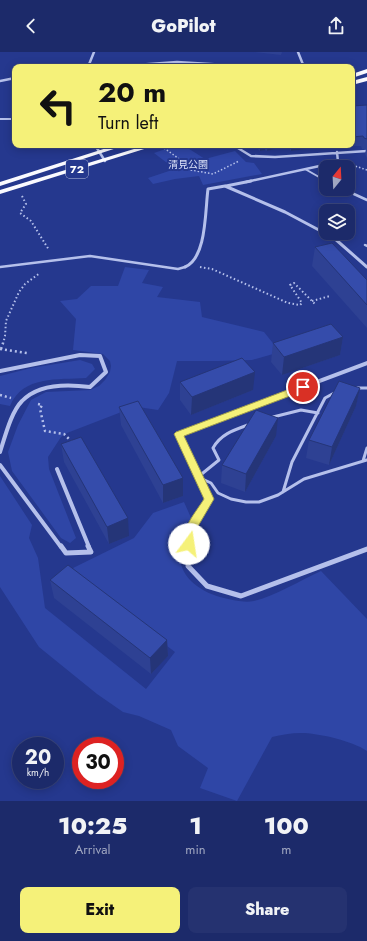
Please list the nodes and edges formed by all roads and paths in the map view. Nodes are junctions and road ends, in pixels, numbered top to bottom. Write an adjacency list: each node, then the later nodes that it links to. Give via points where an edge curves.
1 (94, 52): 4 (street)
2 (298, 52): 7 (street)
3 (185, 62): 5 (street); 6 (street)
4 (89, 64)
5 (154, 64)
6 (214, 64)
7 (303, 64)
8 (367, 71): 9 (main road)
9 (355, 75)
10 (12, 79): 12 (street)
11 (367, 79): 13 (main road)
12 (0, 81)
13 (355, 82)
14 (0, 119): 15 (street)
15 (12, 119)
16 (96, 148): 23 (street)
17 (114, 148): 23 (main road, 72)
18 (145, 148): 25 (main road, 72)
19 (164, 148): 26 (path, via 192,170 213,174)
20 (238, 148): 22 (street, via 251,156 275,157)
21 (367, 151): 22 (street)
22 (337, 152): 24 (street)
23 (98, 153): 25 (street); 32 (main road, 72)
24 (338, 160)
25 (105, 161): 34 (main road, 72)
26 (235, 162)
27 (319, 166): 29 (street)
28 (355, 166): 30 (path)
29 (305, 169): 31 (lane); 33 (street)
30 (367, 170)
31 (319, 177)
32 (0, 184)
33 (225, 186): 39 (street, via 208,189 201,248); 42 (street, via 285,212 334,238)
34 (0, 192)
35 (19, 193): 38 (path, via 26,204 20,213 31,221 46,243)
36 (355, 194): 37 (lane)
37 (367, 200)
38 (52, 261): 40 (lane); 41 (lane, via 90,256); 46 (path, via 40,274 24,284 19,292 6,321)
39 (192, 264): 41 (street); 44 (path, via 212,269 288,303 300,305 302,303 290,285 294,283)
40 (0, 267)
41 (186, 267)
42 (367, 267)
43 (330, 296): 44 (path)
44 (312, 301): 45 (path)
45 (315, 304)
46 (1, 349)
47 (367, 363): 64 (street, via 179,434)
48 (0, 371): 60 (street, via 80,354 100,356 106,372 90,387 62,385 37,391 22,401)
49 (367, 388): 50 (lane)
50 (351, 389)
51 (339, 390): 55 (lane, via 325,398)
52 (0, 396): 53 (path)
53 (13, 398)
54 (36, 403): 58 (path, via 42,405 40,409 45,431 64,434)
55 (318, 414): 56 (lane, via 301,410); 65 (lane, via 292,462)
56 (270, 418)
57 (255, 423): 64 (lane, via 217,439 213,448 219,460)
58 (73, 444)
59 (367, 448): 61 (lane)
60 (0, 452)
61 (365, 461): 65 (lane, via 304,480)
62 (0, 465): 63 (street, via 66,553 91,552)
63 (57, 469)
64 (198, 477): 65 (lane, via 212,483 218,492 246,502 258,502); 66 (street, via 209,499 189,533 188,566 207,586 241,596)
65 (283, 492)
66 (367, 549)

